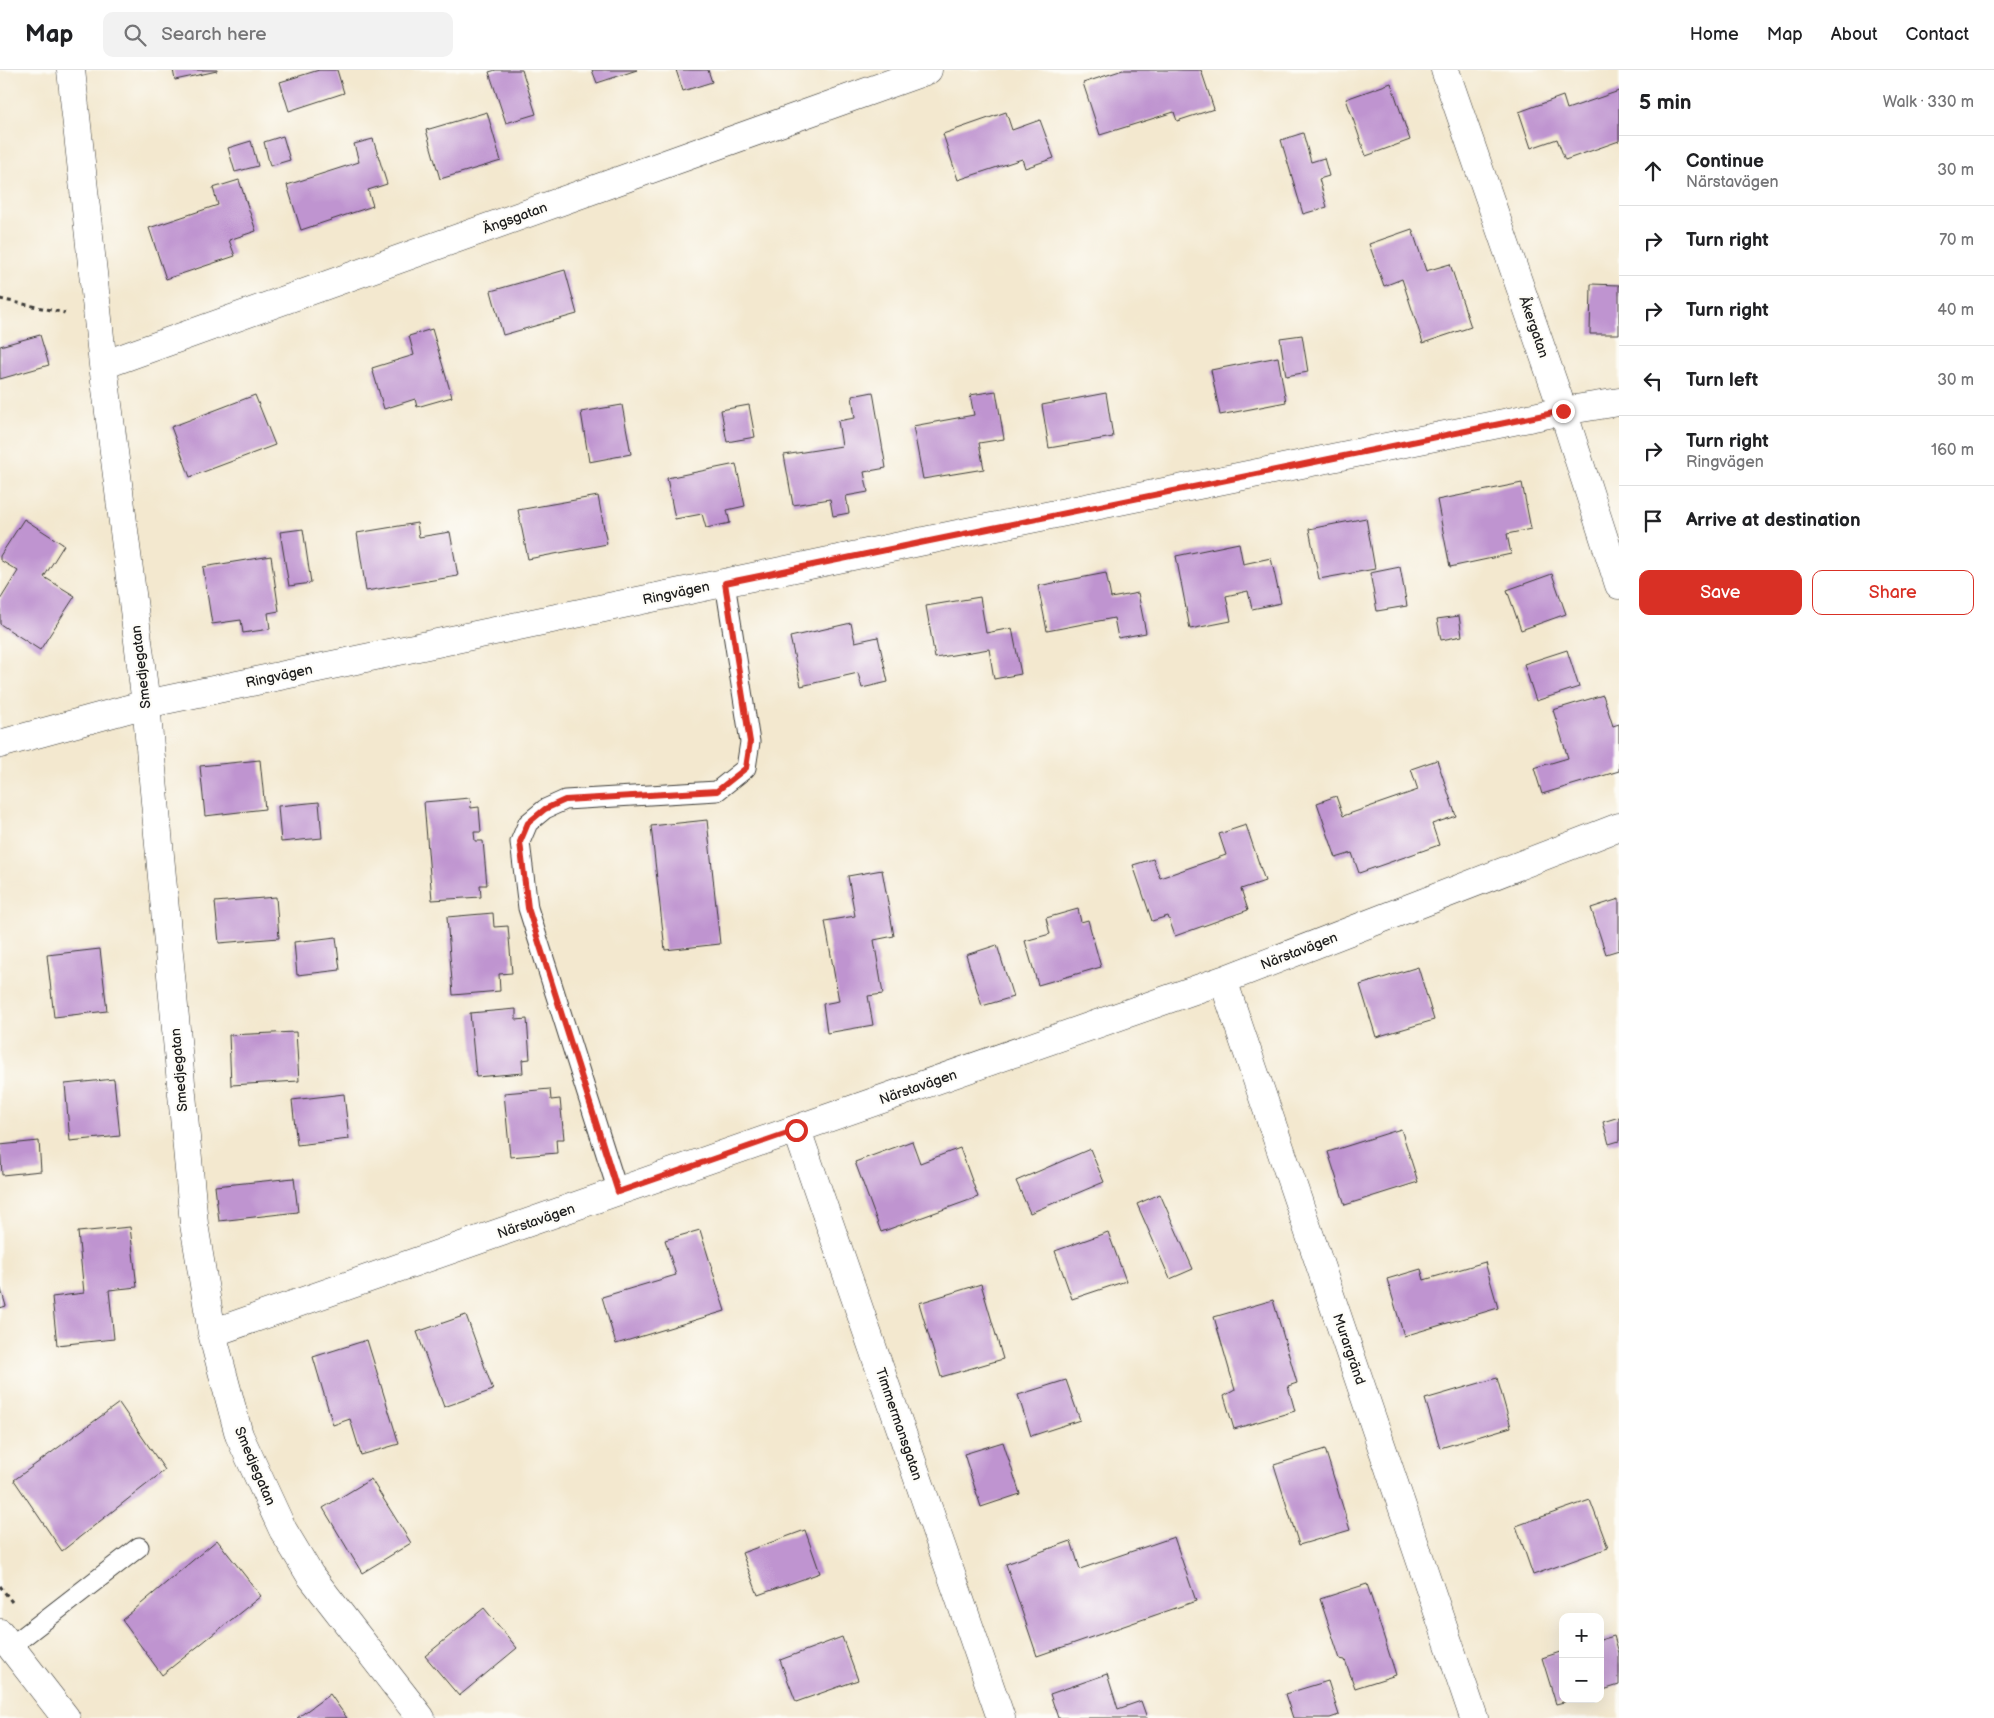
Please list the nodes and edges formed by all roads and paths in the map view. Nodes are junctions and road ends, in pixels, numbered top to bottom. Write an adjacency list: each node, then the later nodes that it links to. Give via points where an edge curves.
1 (71, 70): 5 (street, Smedjegatan)
2 (928, 70): 6 (street, Ängsgatan)
3 (1446, 70): 8 (street, Åkergatan)
4 (0, 300): 5 (path, via 64,313)
5 (97, 311): 6 (street, Smedjegatan)
6 (103, 365): 11 (street, Smedjegatan)
7 (1619, 402): 8 (street, Ringvägen)
8 (1563, 411): 9 (street, Ringvägen); 10 (street, Åkergatan)
9 (725, 583): 11 (street, Ringvägen); 16 (lane, via 750,742 746,768 717,791 565,800 545,809 528,823 520,842 528,908)
10 (1619, 585)
11 (146, 704): 12 (street, Ringvägen); 17 (street, Smedjegatan, via 194,1224)
12 (0, 744)
13 (1619, 827): 14 (street, Närstavägen)
14 (1223, 980): 15 (street, Närstavägen); 23 (street, Murargränd)
15 (796, 1130): 16 (street, Närstavägen); 22 (street, Timmermansgatan)
16 (618, 1192): 17 (street, Närstavägen)
17 (212, 1333): 21 (street, Smedjegatan, via 239,1434 283,1530 310,1575)
18 (139, 1547): 19 (lane)
19 (5, 1640): 20 (street)
20 (66, 1718)
21 (421, 1718)
22 (1000, 1718)
23 (1474, 1718)

